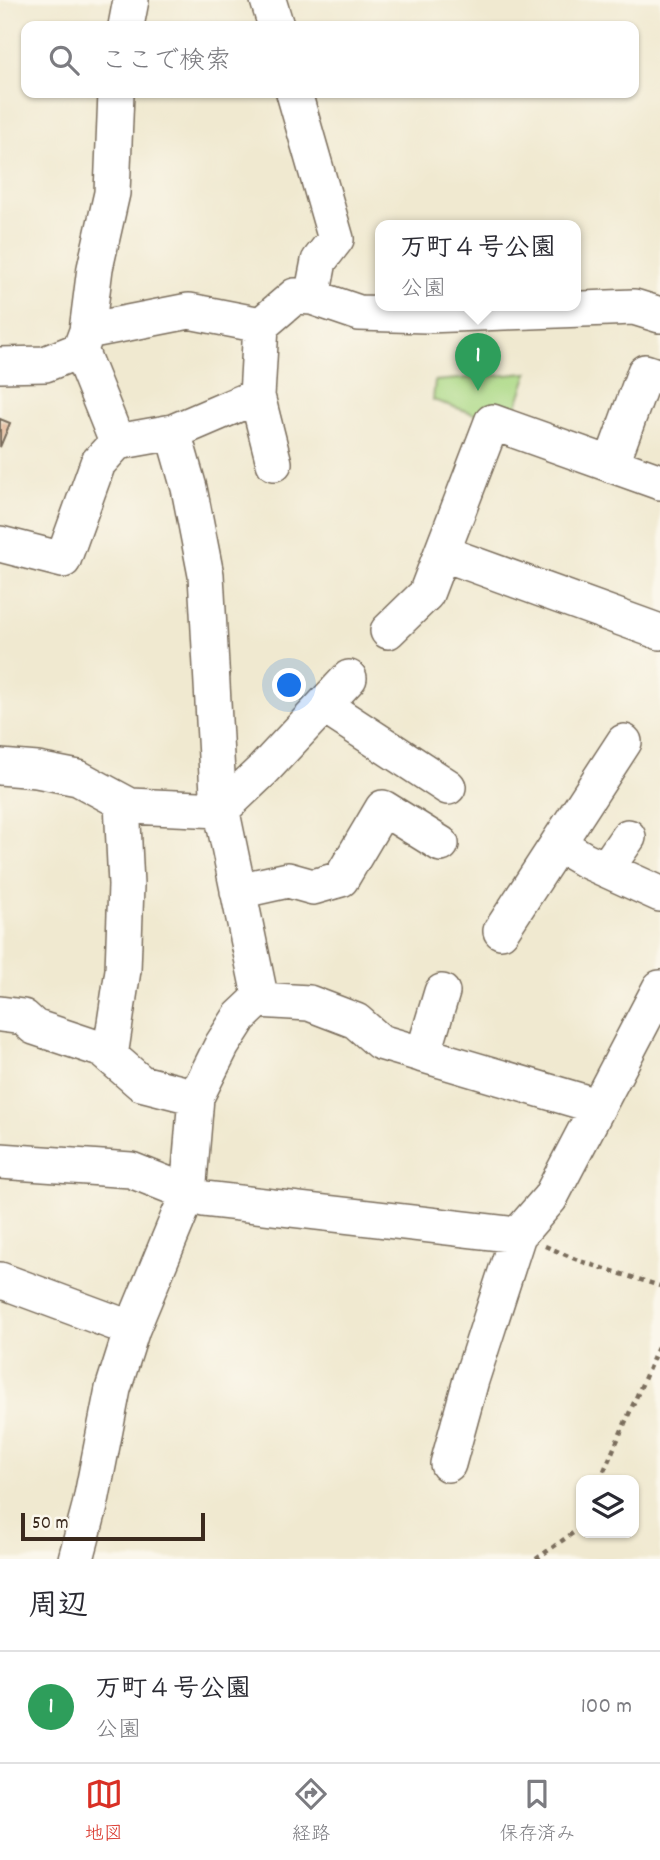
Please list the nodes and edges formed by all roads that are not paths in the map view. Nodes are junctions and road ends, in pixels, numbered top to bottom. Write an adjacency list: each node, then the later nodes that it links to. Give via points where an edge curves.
1 (131, 0): 3 (street)
2 (268, 0): 4 (street)
3 (127, 21)
4 (274, 21)
5 (116, 98): 12 (street, via 112,193)
6 (295, 98): 7 (street, via 335,239 319,261)
7 (312, 297): 9 (street, via 359,313); 11 (street, via 295,296)
8 (581, 309): 10 (street, via 634,307)
9 (530, 311)
10 (660, 315)
11 (261, 325): 12 (street, via 189,311); 15 (street)
12 (84, 341): 13 (street, via 45,364); 17 (street)
13 (0, 365)
14 (660, 377): 19 (street, via 645,372)
15 (257, 396): 16 (street); 18 (street)
16 (173, 432): 17 (street); 31 (street, via 205,575)
17 (117, 442): 21 (street, via 98,463 63,560)
18 (274, 463)
19 (611, 465): 20 (street); 22 (street, via 492,422)
20 (660, 482)
21 (0, 544)
22 (442, 553): 23 (street, via 426,594); 24 (street)
23 (394, 614)
24 (660, 632)
25 (349, 678): 26 (street)
26 (324, 706): 29 (street); 31 (street)
27 (625, 743): 34 (street)
28 (0, 767): 30 (street, via 78,778)
29 (448, 787)
30 (122, 802): 31 (street); 44 (street, via 126,885 123,970)
31 (221, 810): 36 (street)
32 (628, 836): 35 (street)
33 (441, 844): 36 (street, via 383,808 341,879 313,887 288,880)
34 (558, 844): 35 (street); 38 (street)
35 (606, 869): 37 (street)
36 (237, 891): 41 (street)
37 (660, 894)
38 (519, 918)
39 (660, 988): 46 (street)
40 (442, 992): 43 (street)
41 (258, 1000): 43 (street, via 309,1003 356,1021 380,1042); 45 (street, via 222,1045)
42 (0, 1014): 44 (street, via 23,1017 34,1027)
43 (423, 1055): 46 (street)
44 (110, 1056): 45 (street, via 141,1083)
45 (196, 1097): 48 (street)
46 (597, 1106): 49 (street, via 550,1198)
47 (0, 1161): 48 (street, via 131,1170)
48 (188, 1194): 49 (street); 51 (street)
49 (518, 1235): 52 (street)
50 (0, 1280): 51 (street)
51 (132, 1329): 53 (street, via 113,1389)
52 (449, 1464)
53 (76, 1559)

